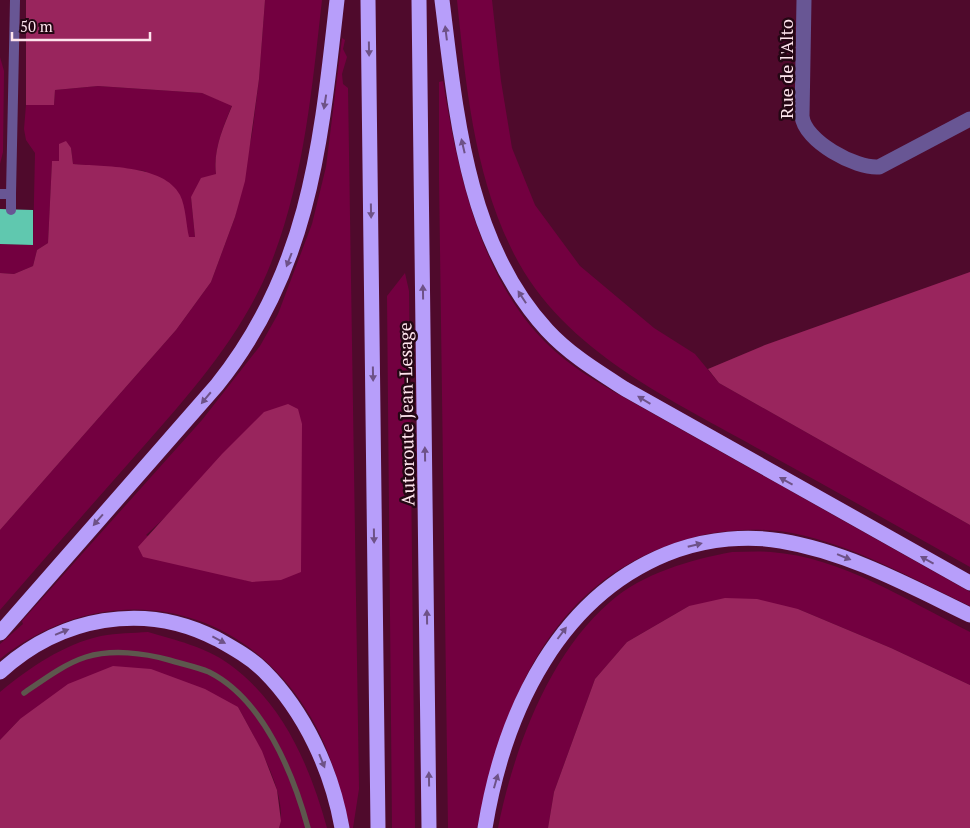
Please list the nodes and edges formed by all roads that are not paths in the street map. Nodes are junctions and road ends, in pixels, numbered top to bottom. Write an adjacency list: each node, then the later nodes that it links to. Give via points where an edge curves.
1 (16, 0): 9 (lane)
2 (337, 0): 13 (highway, one-way to 13, via 326,94 309,193 291,253 263,317 236,361 217,384)
3 (368, 0): 16 (highway, Autoroute Jean-Lesage, one-way to 16)
4 (419, 0): 17 (highway, Autoroute Jean-Lesage, one-way to 4)
5 (442, 0): 11 (highway, one-way to 5, via 625,389 582,360 547,330 512,281 492,242 476,196 456,104)
6 (804, 0): 7 (street, Rue de l'Alto, via 802,116 806,130 813,137 856,164 879,167)
7 (970, 119)
8 (0, 194): 9 (lane)
9 (11, 194): 10 (lane)
10 (11, 210)
11 (970, 583)
12 (970, 615): 18 (highway, one-way to 12, via 513,727 551,648 598,594 631,571 665,554 720,540 780,540 836,554)
13 (0, 633)
14 (0, 672): 15 (highway, one-way to 15, via 20,655 56,634 91,622 152,619 189,627 210,636 263,669 292,705 320,754)
15 (342, 828)
16 (378, 828)
17 (429, 828)
18 (485, 828)

